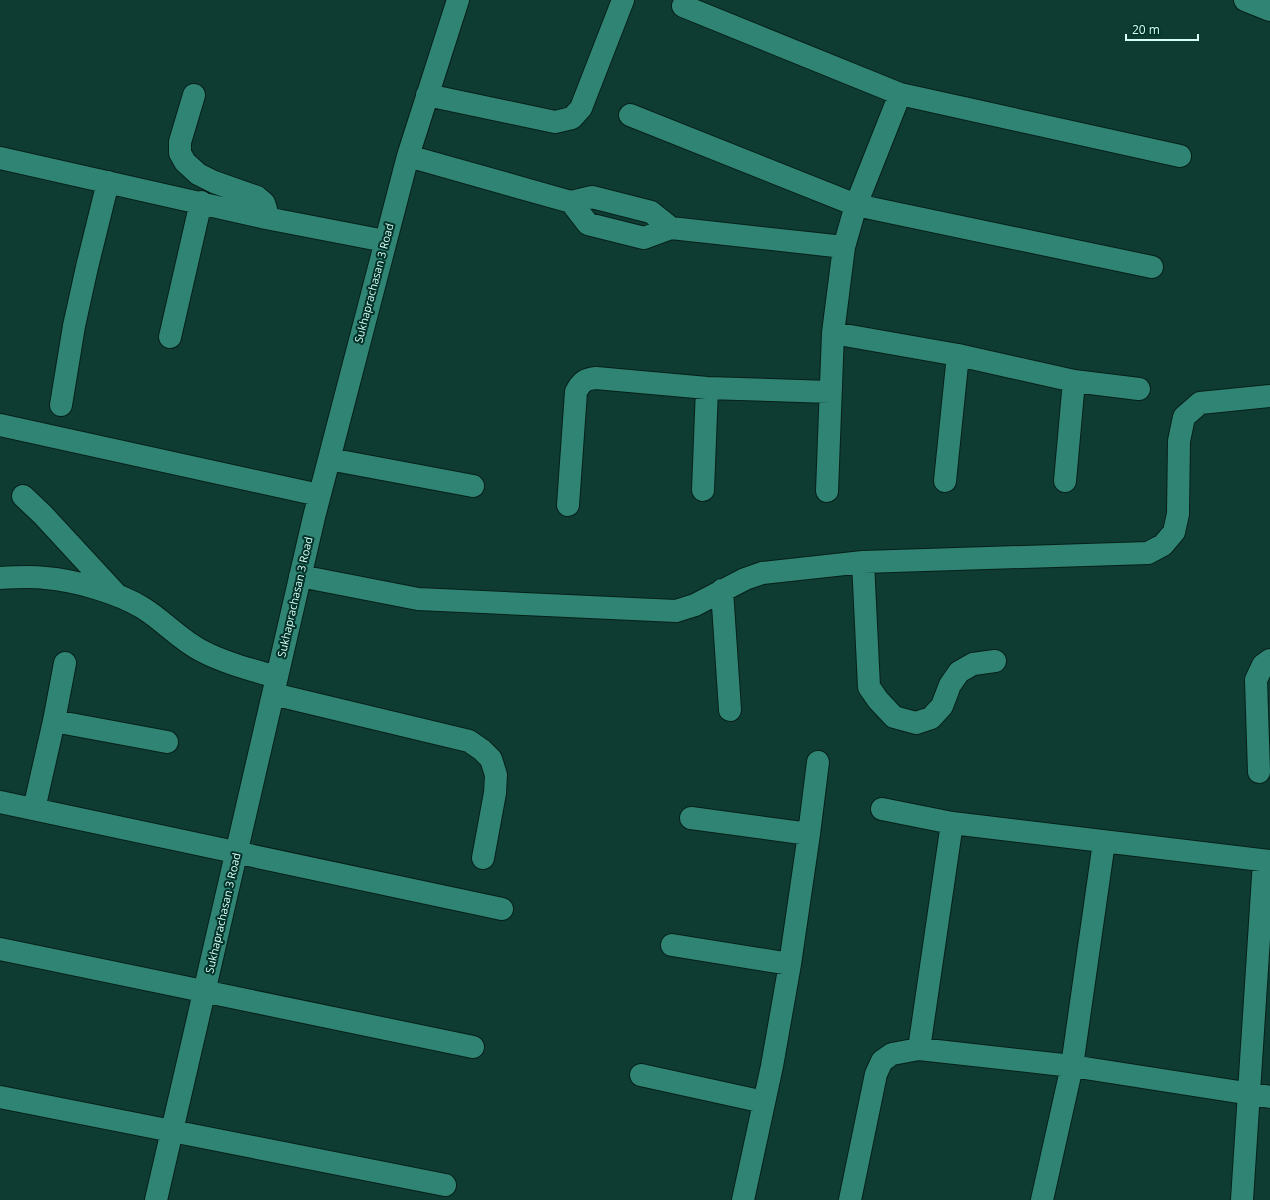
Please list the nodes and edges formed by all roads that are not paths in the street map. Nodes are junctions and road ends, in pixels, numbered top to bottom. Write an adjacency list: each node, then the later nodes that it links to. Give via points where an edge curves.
1 (458, 0): 6 (street, Sukhaprachasan 3 Road)
2 (623, 0): 6 (street, via 581,108 572,118 555,122)
3 (1248, 1): 5 (street)
4 (683, 6): 7 (street)
5 (1270, 10)
6 (428, 94): 10 (street, Sukhaprachasan 3 Road)
7 (900, 94): 11 (street); 15 (street)
8 (194, 95): 16 (street, via 180,142 180,153 185,162 198,174 214,182 257,197 264,203)
9 (630, 115): 15 (street)
10 (408, 156): 17 (street, Sukhaprachasan 3 Road); 18 (street, via 571,202 592,196 650,212 671,228)
11 (1180, 156)
12 (0, 158): 13 (street)
13 (108, 182): 14 (street); 28 (street, via 74,326)
14 (201, 202): 16 (street); 21 (street)
15 (856, 205): 18 (street); 19 (street)
16 (266, 218): 17 (street)
17 (385, 241): 30 (street, Sukhaprachasan 3 Road)
18 (844, 247): 20 (street)
19 (1152, 267)
20 (833, 333): 22 (street); 26 (street)
21 (170, 337)
22 (958, 356): 23 (street); 31 (street)
23 (1074, 381): 25 (street); 32 (street)
24 (707, 388): 26 (street); 34 (street); 38 (street, via 596,378 580,383 576,392)
25 (1139, 389)
26 (830, 392): 35 (street)
27 (1270, 396): 39 (street, via 1200,403 1184,418 1179,441 1178,514 1174,532 1163,545 1148,553)
28 (61, 405)
29 (0, 425): 36 (street)
30 (329, 459): 33 (street); 36 (street, Sukhaprachasan 3 Road)
31 (945, 481)
32 (1066, 481)
33 (473, 486)
34 (703, 490)
35 (827, 491)
36 (319, 495): 40 (street, Sukhaprachasan 3 Road)
37 (23, 496): 43 (street)
38 (568, 505)
39 (862, 562): 42 (street, via 762,573); 45 (street, via 869,687 894,717 916,723 931,718 942,706 950,685 959,672 973,664)
40 (300, 576): 42 (street, via 418,599 676,611 695,605); 47 (street, Sukhaprachasan 3 Road)
41 (0, 578): 43 (street, via 46,578 82,584)
42 (722, 590): 48 (street)
43 (116, 594): 47 (street, via 144,608 202,651)
44 (1270, 660): 52 (street, via 1264,665 1256,680)
45 (994, 661)
46 (65, 663): 49 (street)
47 (275, 685): 60 (street, Sukhaprachasan 3 Road); 61 (street, via 469,741 482,750 491,759 496,776)
48 (730, 710)
49 (54, 721): 50 (street); 54 (street)
50 (167, 742)
51 (818, 762): 58 (street)
52 (1259, 772)
53 (0, 802): 54 (street)
54 (34, 809): 60 (street)
55 (882, 809): 57 (street)
56 (692, 818): 58 (street)
57 (952, 823): 59 (street); 70 (street)
58 (809, 834): 66 (street)
59 (1104, 842): 62 (street); 71 (street)
60 (236, 853): 63 (street); 68 (street, Sukhaprachasan 3 Road)
61 (483, 858)
62 (1267, 861): 67 (street)
63 (502, 909)
64 (672, 945): 66 (street)
65 (0, 949): 68 (street)
66 (790, 964): 76 (street)
67 (1263, 976): 73 (street)
68 (204, 991): 69 (street); 77 (street, Sukhaprachasan 3 Road)
69 (473, 1047)
70 (919, 1049): 71 (street); 81 (street, via 892,1054 882,1061 876,1074)
71 (1072, 1066): 73 (street); 82 (street)
72 (641, 1075): 76 (street)
73 (1248, 1095): 75 (street); 83 (street)
74 (0, 1097): 77 (street)
75 (1270, 1097)
76 (764, 1102): 80 (street)
77 (172, 1132): 78 (street); 79 (street, Sukhaprachasan 3 Road)
78 (445, 1185)
79 (156, 1200)
80 (743, 1200)
81 (850, 1200)
82 (1042, 1200)
83 (1242, 1200)

